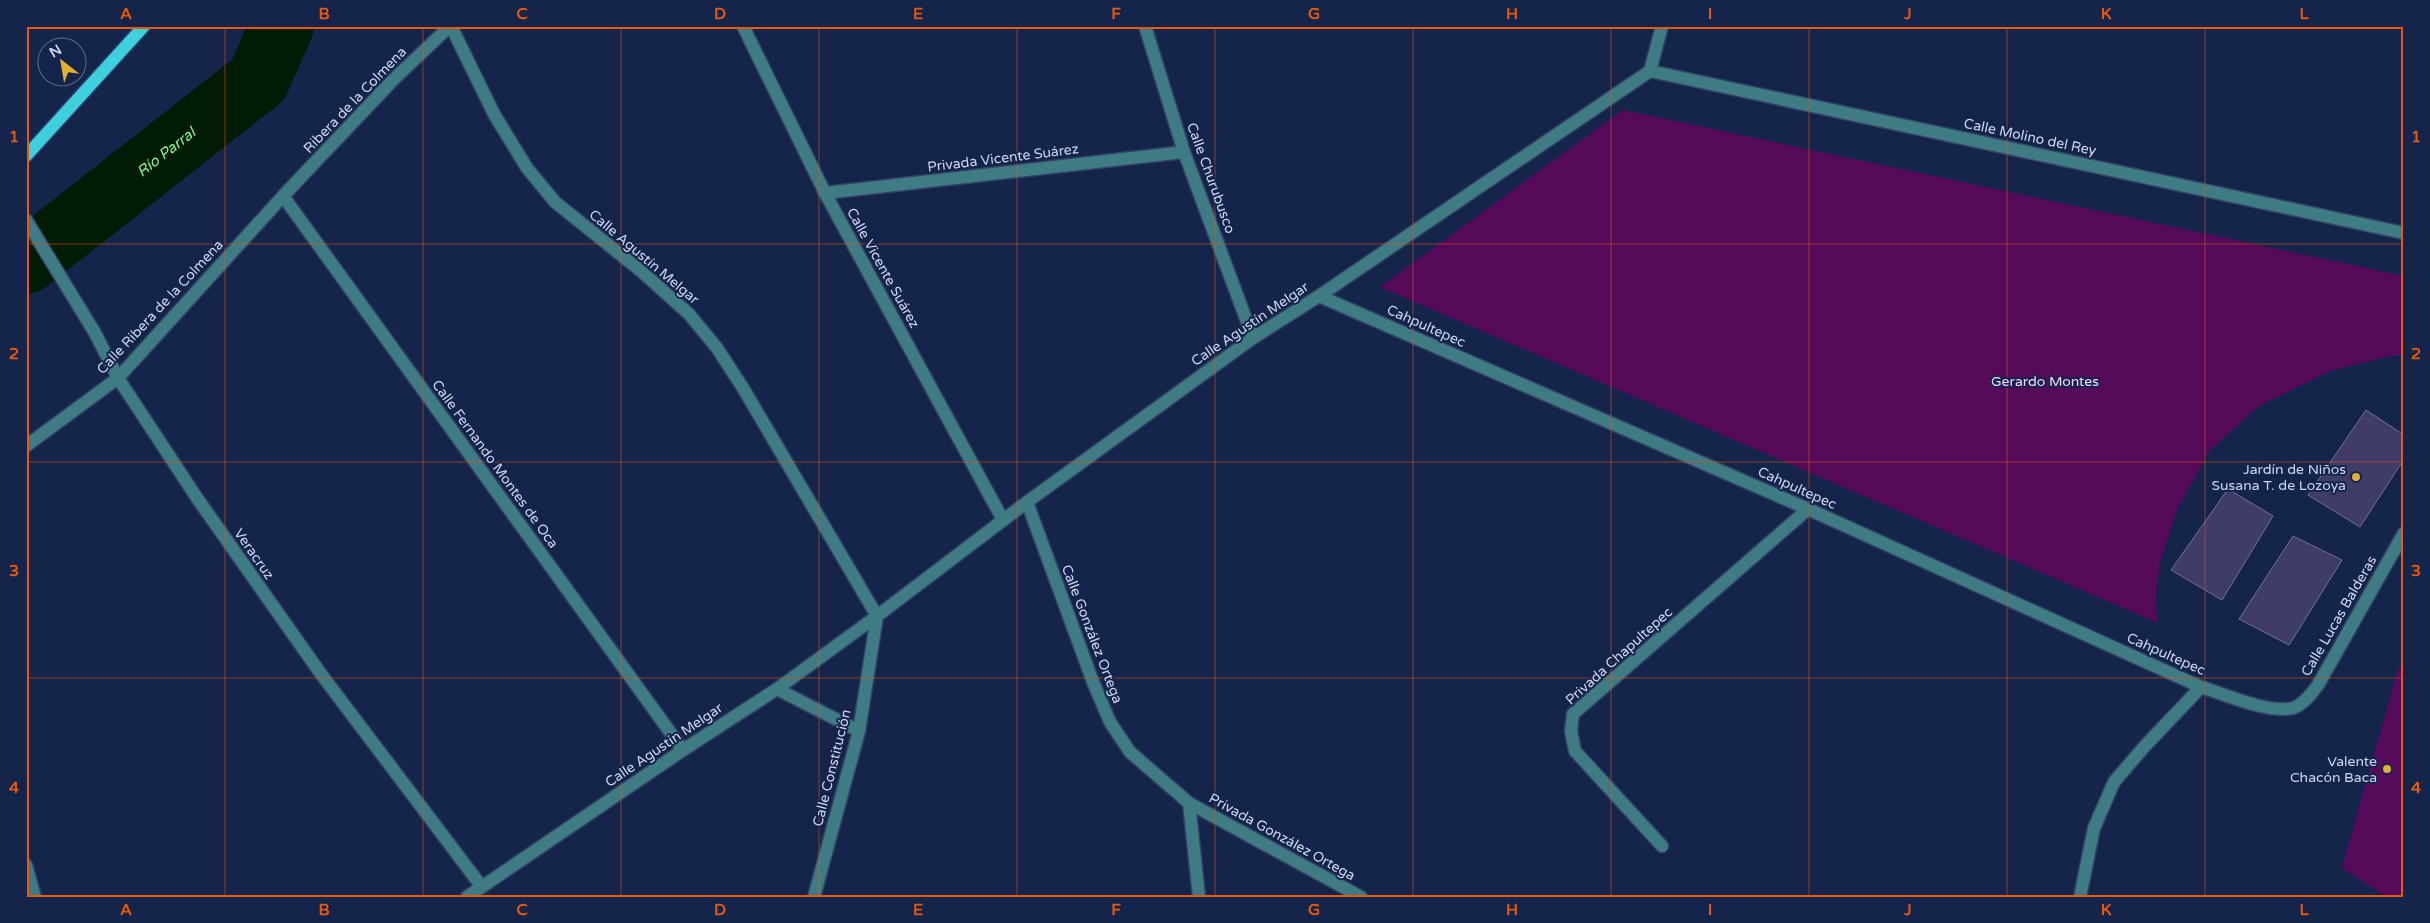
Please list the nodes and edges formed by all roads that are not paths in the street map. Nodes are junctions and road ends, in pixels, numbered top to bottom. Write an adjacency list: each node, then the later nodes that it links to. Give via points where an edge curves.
1 (144, 26): 8 (main road)
2 (451, 26): 10 (street, Ribera de la Colmena, via 393,80); 21 (street, Calle Agustín Melgar, via 494,114 527,168 555,202 689,314 717,348)
3 (743, 26): 9 (street, Calle Vicente Suárez)
4 (1146, 26): 7 (street, Calle Churubusco)
5 (1662, 26): 6 (street)
6 (1650, 71): 12 (street, Calle Molino del Rey); 13 (street, Calle Agustín Melgar)
7 (1184, 152): 9 (street, Privada Vicente Suárez); 14 (street, Calle Churubusco)
8 (26, 156)
9 (825, 193): 19 (street, Calle Vicente Suárez)
10 (283, 196): 15 (street, Calle Ribera de la Colmena); 26 (street, Calle Fernando Montes de Oca)
11 (26, 220): 15 (street, Veracruz, via 95,333)
12 (2404, 233)
13 (1319, 296): 14 (street, Calle Agustín Melgar); 18 (street, Cahpultepec)
14 (1253, 338): 17 (street, Calle Agustín Melgar)
15 (118, 378): 16 (street, Calle Ribera de la Colmena); 30 (street, Veracruz, via 294,637)
16 (26, 446)
17 (1026, 502): 19 (street, Calle Agustín Melgar); 27 (street, Calle González Ortega, via 1092,682 1110,722 1130,752)
18 (1808, 509): 22 (street, Cahpultepec); 28 (street, Privada Chapultepec, via 1573,714 1571,731 1575,751)
19 (1003, 520): 21 (street, Calle Agustín Melgar)
20 (2404, 533): 24 (street, Calle Lucas Balderas, via 2308,698 2294,708)
21 (877, 616): 23 (street, Calle Agustín Melgar); 25 (street, Calle Constitución)
22 (2202, 687): 24 (street, Cahpultepec); 36 (street, via 2114,782 2094,828)
23 (777, 689): 25 (street); 26 (street, Calle Agustín Melgar)
24 (2263, 706)
25 (860, 731): 33 (street, Calle Constitución)
26 (683, 750): 30 (street, Calle Agustín Melgar)
27 (1189, 803): 34 (street); 35 (street, Privada González Ortega)
28 (1662, 846)
29 (26, 865): 31 (street)
30 (482, 888): 32 (street, Calle Agustín Melgar)
31 (35, 897)
32 (467, 897)
33 (814, 897)
34 (1199, 897)
35 (1361, 897)
36 (2080, 897)

